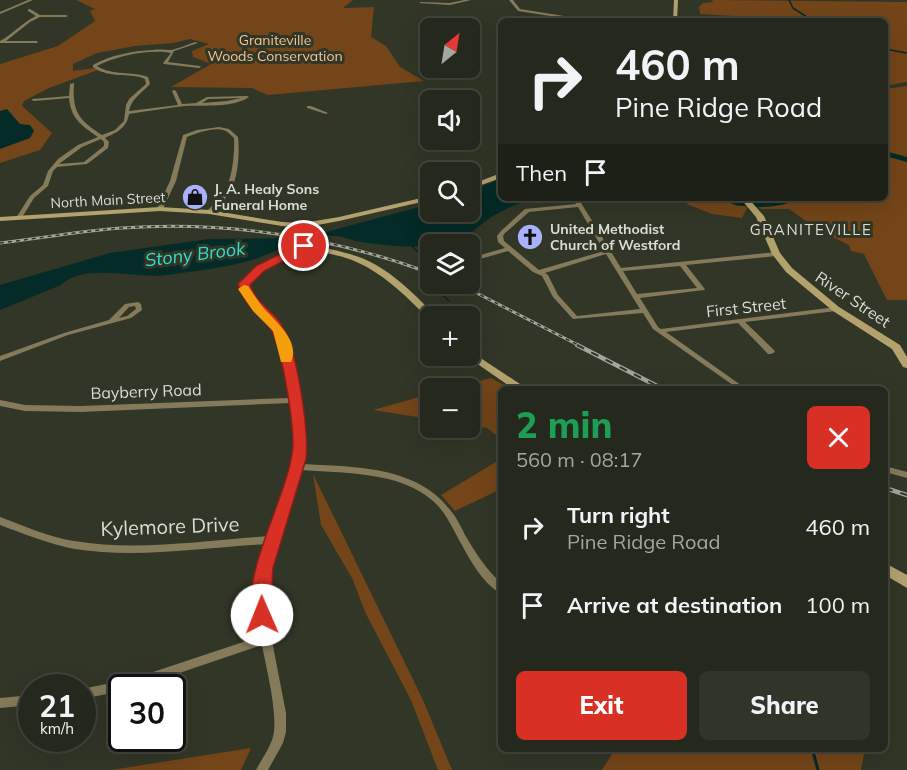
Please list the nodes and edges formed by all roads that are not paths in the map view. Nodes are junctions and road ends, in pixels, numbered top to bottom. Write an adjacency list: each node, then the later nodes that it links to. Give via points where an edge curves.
1 (31, 0): 7 (street)
2 (469, 0): 5 (street)
3 (511, 0): 10 (street, via 519,10)
4 (676, 0): 11 (main road)
5 (421, 3)
6 (29, 10): 8 (street)
7 (0, 13)
8 (39, 16): 9 (street); 12 (street)
9 (66, 16)
10 (566, 18)
11 (675, 18)
12 (2, 42): 13 (street)
13 (37, 42)
14 (196, 43): 15 (street)
15 (171, 51): 16 (street, via 165,63); 24 (street, via 152,50 94,66 148,80 128,105)
16 (199, 67)
17 (72, 84): 19 (street)
18 (174, 91): 22 (street)
19 (70, 97): 20 (street); 26 (street, via 81,123)
20 (34, 100)
21 (197, 104): 21 (street, via 241,100 247,97 207,98); 22 (street)
22 (180, 105): 24 (street)
23 (309, 107): 25 (street)
24 (128, 113): 26 (street, via 122,127)
25 (326, 113)
26 (103, 138): 27 (street, via 74,149); 27 (street, via 106,147 85,163)
27 (55, 166): 35 (street, via 45,186 32,197)
28 (498, 176): 29 (main road)
29 (480, 183)
30 (420, 200): 37 (main road, North Main Street)
31 (577, 202): 39 (street, via 524,211 500,236); 40 (street)
32 (748, 202): 41 (main road, River Street, via 762,220)
33 (160, 209): 34 (main road, North Main Street); 34 (street, via 173,181 185,136 199,130 225,129 235,134 238,141 233,177 226,194); 35 (main road, North Main Street)
34 (209, 212): 37 (main road, North Main Street)
35 (19, 218): 36 (main road, North Main Street)
36 (0, 219)
37 (303, 225): 38 (main road)
38 (302, 242): 47 (main road, via 369,266 402,286); 59 (street, via 260,268 244,284 247,295 275,324 283,339)
39 (509, 249): 42 (street); 45 (street)
40 (607, 252): 44 (street); 45 (street)
41 (776, 254): 43 (street); 48 (main road, River Street)
42 (480, 257)
43 (682, 264): 44 (street); 46 (street, via 702,289)
44 (619, 270): 46 (street)
45 (540, 272): 49 (street, via 575,318)
46 (637, 296): 49 (street)
47 (421, 306)
48 (836, 309): 51 (street, First Street); 56 (main road, River Street, via 896,347)
49 (645, 310): 52 (street)
50 (112, 321): 54 (street)
51 (741, 322): 52 (street, First Street); 53 (street)
52 (659, 331): 58 (street)
53 (771, 352)
54 (0, 359)
55 (480, 361): 57 (main road)
56 (907, 365)
57 (516, 386)
58 (738, 386)
59 (293, 400): 60 (street, Bayberry Road, via 81,409 25,408); 61 (street, via 300,444)
60 (0, 403)
61 (296, 467): 65 (street); 68 (street, via 370,472 400,479 424,492 444,507 482,570)
62 (888, 470): 63 (street)
63 (907, 475)
64 (0, 522): 65 (street, Kylemore Drive, via 43,537 97,547)
65 (273, 540): 69 (street, via 261,585)
66 (888, 570): 67 (main road)
67 (907, 582)
68 (498, 586)
69 (267, 639): 70 (street, via 135,683); 73 (street, via 278,694 280,732)
70 (96, 691)
71 (18, 701): 72 (street)
72 (0, 703)
73 (262, 770)

